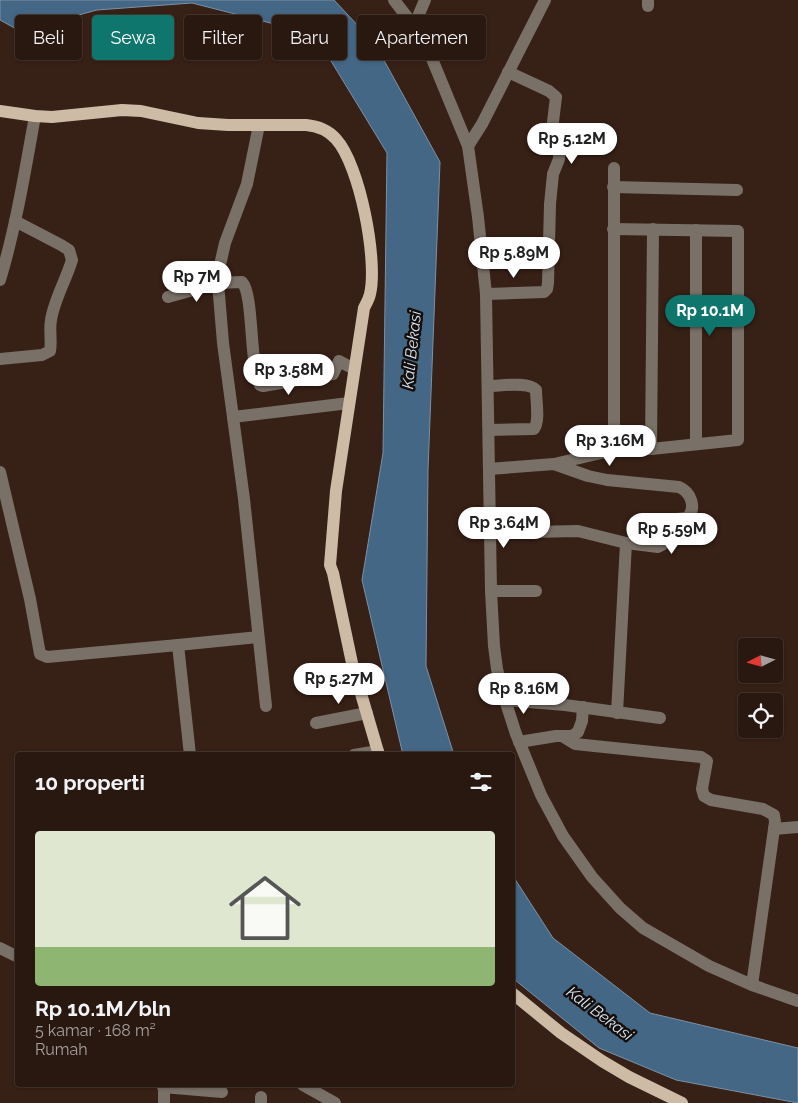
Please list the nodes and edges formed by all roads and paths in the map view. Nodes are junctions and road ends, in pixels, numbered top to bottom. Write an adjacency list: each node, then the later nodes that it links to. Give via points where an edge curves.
1 (394, 0): 4 (street)
2 (425, 0): 5 (street)
3 (545, 0): 7 (street)
4 (406, 15)
5 (419, 15)
6 (432, 60): 11 (street)
7 (508, 72): 11 (street); 21 (street, via 549,90 556,98 552,145 559,149 559,159 550,204 548,283 544,292)
8 (0, 111): 9 (main road)
9 (35, 116): 10 (main road, via 122,110 198,123); 15 (street)
10 (260, 125): 20 (street, via 247,184 225,242); 24 (main road, via 318,126 336,139 349,160 363,209 372,268 370,296 364,308)
11 (468, 146): 21 (street)
12 (614, 168): 13 (street)
13 (613, 187): 14 (street); 16 (street)
14 (737, 190)
15 (15, 221): 19 (street); 23 (street, via 69,250 72,260 52,315 50,352)
16 (613, 229): 17 (street); 31 (street)
17 (653, 229): 18 (street); 30 (street)
18 (696, 230): 29 (street); 29 (street, via 738,231 738,440)
19 (0, 280)
20 (218, 283): 22 (street); 24 (street, via 238,281 245,285 260,385 333,374 339,361); 27 (street)
21 (486, 294): 25 (street)
22 (168, 297)
23 (0, 359)
24 (354, 369): 26 (main road)
25 (488, 386): 28 (street); 28 (street, via 526,385 534,388 537,426 532,430)
26 (349, 403): 27 (street); 44 (main road, via 336,491 330,565)
27 (233, 417): 39 (street)
28 (489, 430): 33 (street)
29 (696, 443): 30 (street)
30 (651, 449): 31 (street)
31 (614, 450): 32 (street)
32 (554, 464): 33 (street); 36 (street, via 607,480 686,490 691,497 691,514 687,518 665,520 660,547)
33 (489, 470): 35 (street)
34 (0, 472): 40 (street, via 40,654 47,658)
35 (490, 532): 36 (street, via 578,531); 37 (street)
36 (626, 542): 45 (street)
37 (491, 591): 38 (street); 41 (street, via 497,670)
38 (536, 592)
39 (258, 637): 40 (street); 42 (street)
40 (178, 645): 50 (street)
41 (505, 700): 43 (street); 49 (street)
42 (266, 706)
43 (583, 708): 45 (street); 48 (street, via 578,732)
44 (367, 713): 47 (street); 51 (main road)
45 (617, 713): 46 (street)
46 (660, 718)
47 (316, 724)
48 (562, 736): 49 (street); 53 (street, via 575,744 704,758 707,763 702,789 704,796 770,812 774,817)
49 (519, 742): 56 (street, via 551,817 602,890 643,928 709,966)
50 (190, 752)
51 (378, 752)
52 (798, 827): 53 (street)
53 (774, 829): 56 (street)
54 (0, 948): 55 (street)
55 (15, 956)
56 (752, 985): 58 (street)
57 (515, 995): 65 (main road, via 602,1061)
58 (798, 1001)
59 (164, 1087): 63 (street)
60 (172, 1087): 62 (street)
61 (307, 1087): 64 (street)
62 (222, 1093)
63 (164, 1103)
64 (335, 1103)
65 (682, 1103)

